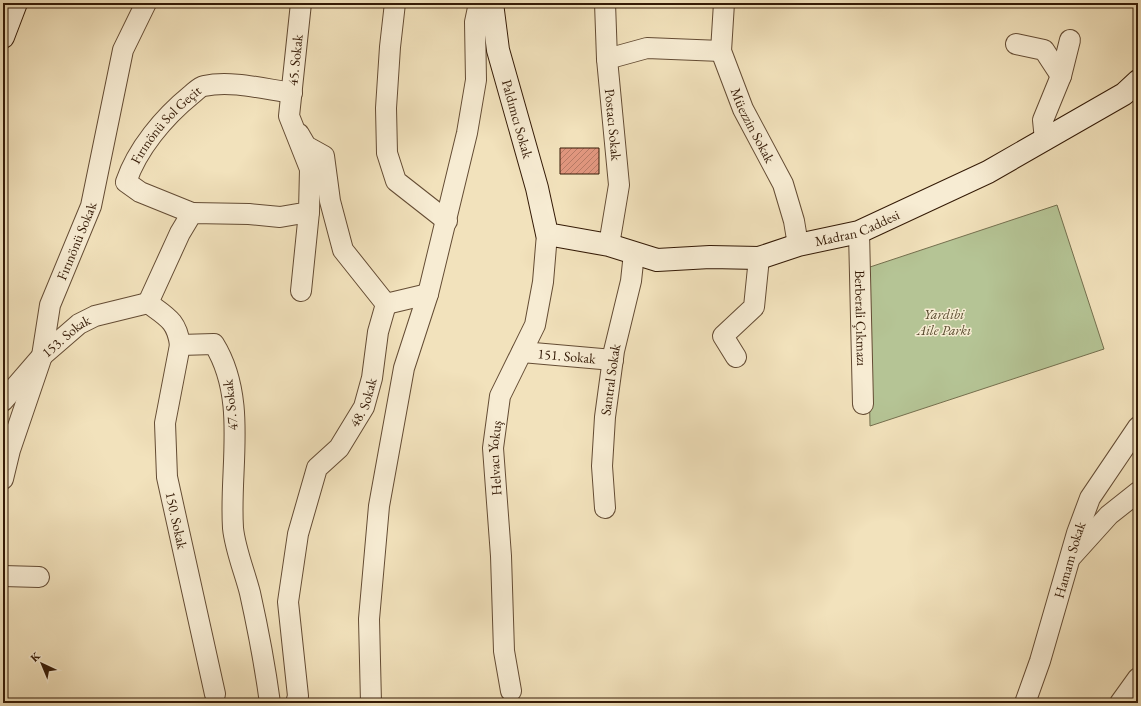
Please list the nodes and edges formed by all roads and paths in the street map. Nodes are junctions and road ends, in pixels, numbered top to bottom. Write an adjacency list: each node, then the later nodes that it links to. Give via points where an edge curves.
1 (16, 3): 9 (street)
2 (146, 3): 34 (street, Fırınönü Sokak, via 123,50 91,206 50,304)
3 (301, 3): 16 (street, 45. Sokak)
4 (396, 3): 21 (street, via 386,100 386,153 396,181)
5 (479, 3): 21 (street, via 475,22 476,80 468,133)
6 (492, 3): 23 (street, Paldımcı Sokak, via 498,50 537,188)
7 (605, 3): 13 (street, Postacı Sokak)
8 (724, 3): 12 (street, Müezzin Sokak)
9 (3, 37)
10 (1070, 40): 14 (street)
11 (1016, 44): 14 (street, via 1044,50)
12 (721, 51): 13 (street, via 647,48); 25 (street, Müezzin Sokak, via 743,109 783,184)
13 (607, 59): 24 (street, Postacı Sokak, via 619,185)
14 (1060, 76): 18 (street, via 1043,120)
15 (1138, 81): 18 (street, Madran Caddesi, via 1124,94)
16 (292, 93): 17 (street, 45. Sokak); 20 (street, Fırınönü Sol Geçit, via 224,84 202,86 165,120 145,146 130,170 126,182 140,192)
17 (289, 116): 19 (street, via 310,169); 31 (street, via 306,146 324,156 330,201 343,250)
18 (1044, 140): 22 (street, Madran Caddesi, via 988,172)
19 (309, 212): 20 (street, via 280,217 243,213); 28 (street)
20 (192, 213): 30 (street)
21 (447, 221): 29 (street)
22 (859, 232): 25 (street, Madran Caddesi); 38 (street, Berberali Çıkmazı)
23 (547, 234): 24 (street, Madran Caddesi); 33 (street, Helvacı Yokuş, via 543,282 535,325)
24 (609, 245): 26 (street, Madran Caddesi)
25 (798, 245): 27 (street, Madran Caddesi)
26 (634, 253): 27 (street, Madran Caddesi, via 657,260); 36 (street, Santral Sokak, via 631,281)
27 (759, 258): 35 (street, via 754,307 723,336)
28 (301, 291)
29 (428, 294): 31 (street); 51 (street, via 404,368 379,506 369,620)
30 (148, 303): 32 (street, via 173,321); 34 (street, 153. Sokak, via 95,316 79,324)
31 (386, 304): 50 (street, 48. Sokak, via 364,407 339,448 317,468 298,534 288,602 298,696)
32 (180, 345): 48 (street, 150. Sokak, via 165,423 167,477); 49 (street, 47. Sokak, via 214,344 223,358 232,390 235,451 233,529 250,593)
33 (522, 352): 36 (street, 151. Sokak); 47 (street, Helvacı Yokuş, via 500,396 493,448 501,556 504,651)
34 (42, 356): 37 (street, 153. Sokak); 40 (street, Fırınönü Sokak, via 10,450)
35 (736, 357)
36 (613, 360): 42 (street, Santral Sokak, via 605,417 602,466)
37 (3, 402)
38 (863, 404)
39 (1138, 427): 43 (street, Hamam Sokak, via 1090,498)
40 (3, 479)
41 (1138, 492): 43 (street, via 1109,515)
42 (605, 508)
43 (1071, 558): 52 (street, Hamam Sokak)
44 (3, 576): 45 (street)
45 (39, 577)
46 (1138, 678): 53 (street)
47 (511, 690)
48 (215, 694)
49 (270, 703)
50 (296, 703)
51 (371, 703)
52 (1025, 703)
53 (1120, 703)

